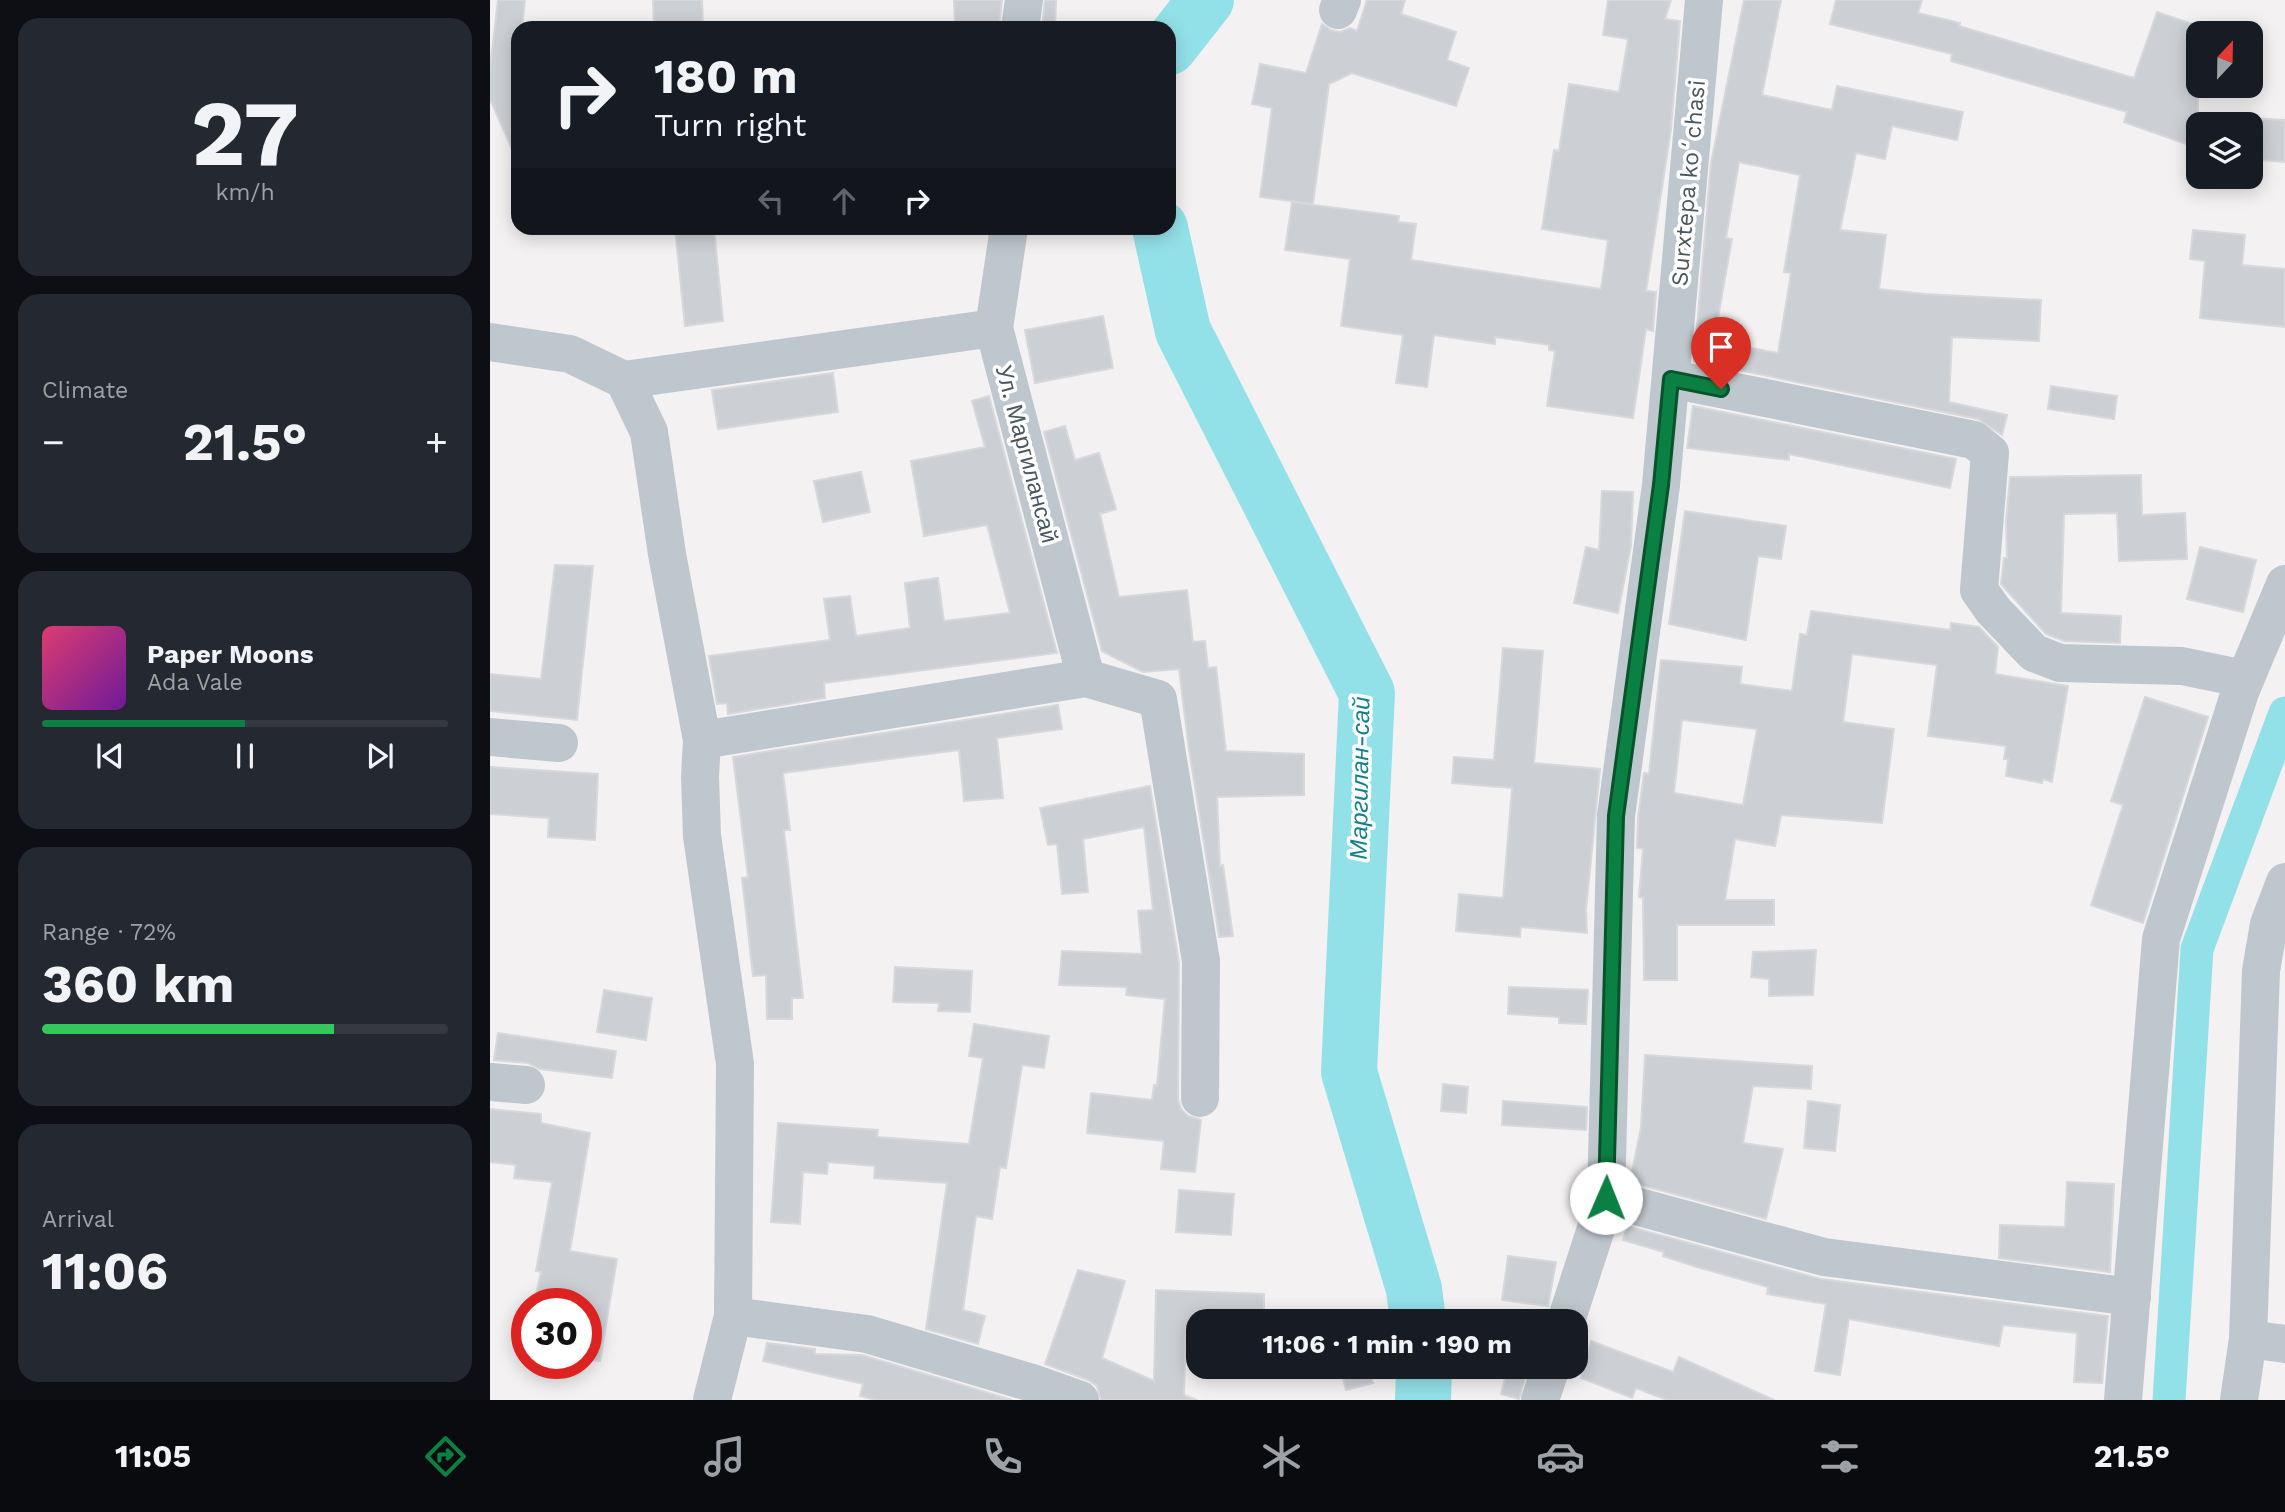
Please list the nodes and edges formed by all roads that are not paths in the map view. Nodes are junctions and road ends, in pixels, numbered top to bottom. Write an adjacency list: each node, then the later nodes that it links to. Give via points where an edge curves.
1 (1024, 0): 3 (street)
2 (1704, 0): 7 (street, Surxtepa koʻchasi)
3 (1021, 21)
4 (1008, 235): 5 (street, Ул. Маргилансай)
5 (994, 328): 8 (street); 10 (street, Ул. Маргилансай)
6 (490, 342): 8 (street, via 570,354)
7 (1671, 379): 11 (street, via 1974,440 1990,453 1979,590 2034,653 2060,663 2182,666); 17 (street, Surxtepa koʻchasi, via 1616,816)
8 (624, 380): 13 (street, via 649,432)
9 (2285, 584): 11 (street)
10 (1086, 678): 13 (street); 16 (street, via 1158,699 1201,961)
11 (2245, 679): 18 (street, via 2161,939)
12 (490, 737): 14 (street)
13 (702, 740): 20 (street, via 702,836 735,1064)
14 (559, 743)
15 (2285, 881): 21 (street, via 2269,924 2261,971)
16 (1200, 1098)
17 (1606, 1198): 18 (street, via 1824,1257); 19 (street, Surxtepa koʻchasi)
18 (2132, 1297): 26 (street)
19 (1570, 1309)
20 (733, 1316): 23 (street); 24 (street, via 867,1334)
21 (2267, 1342): 27 (street)
22 (1547, 1379): 25 (street)
23 (712, 1400)
24 (1080, 1400)
25 (1540, 1400)
26 (2123, 1400)
27 (2239, 1400)

